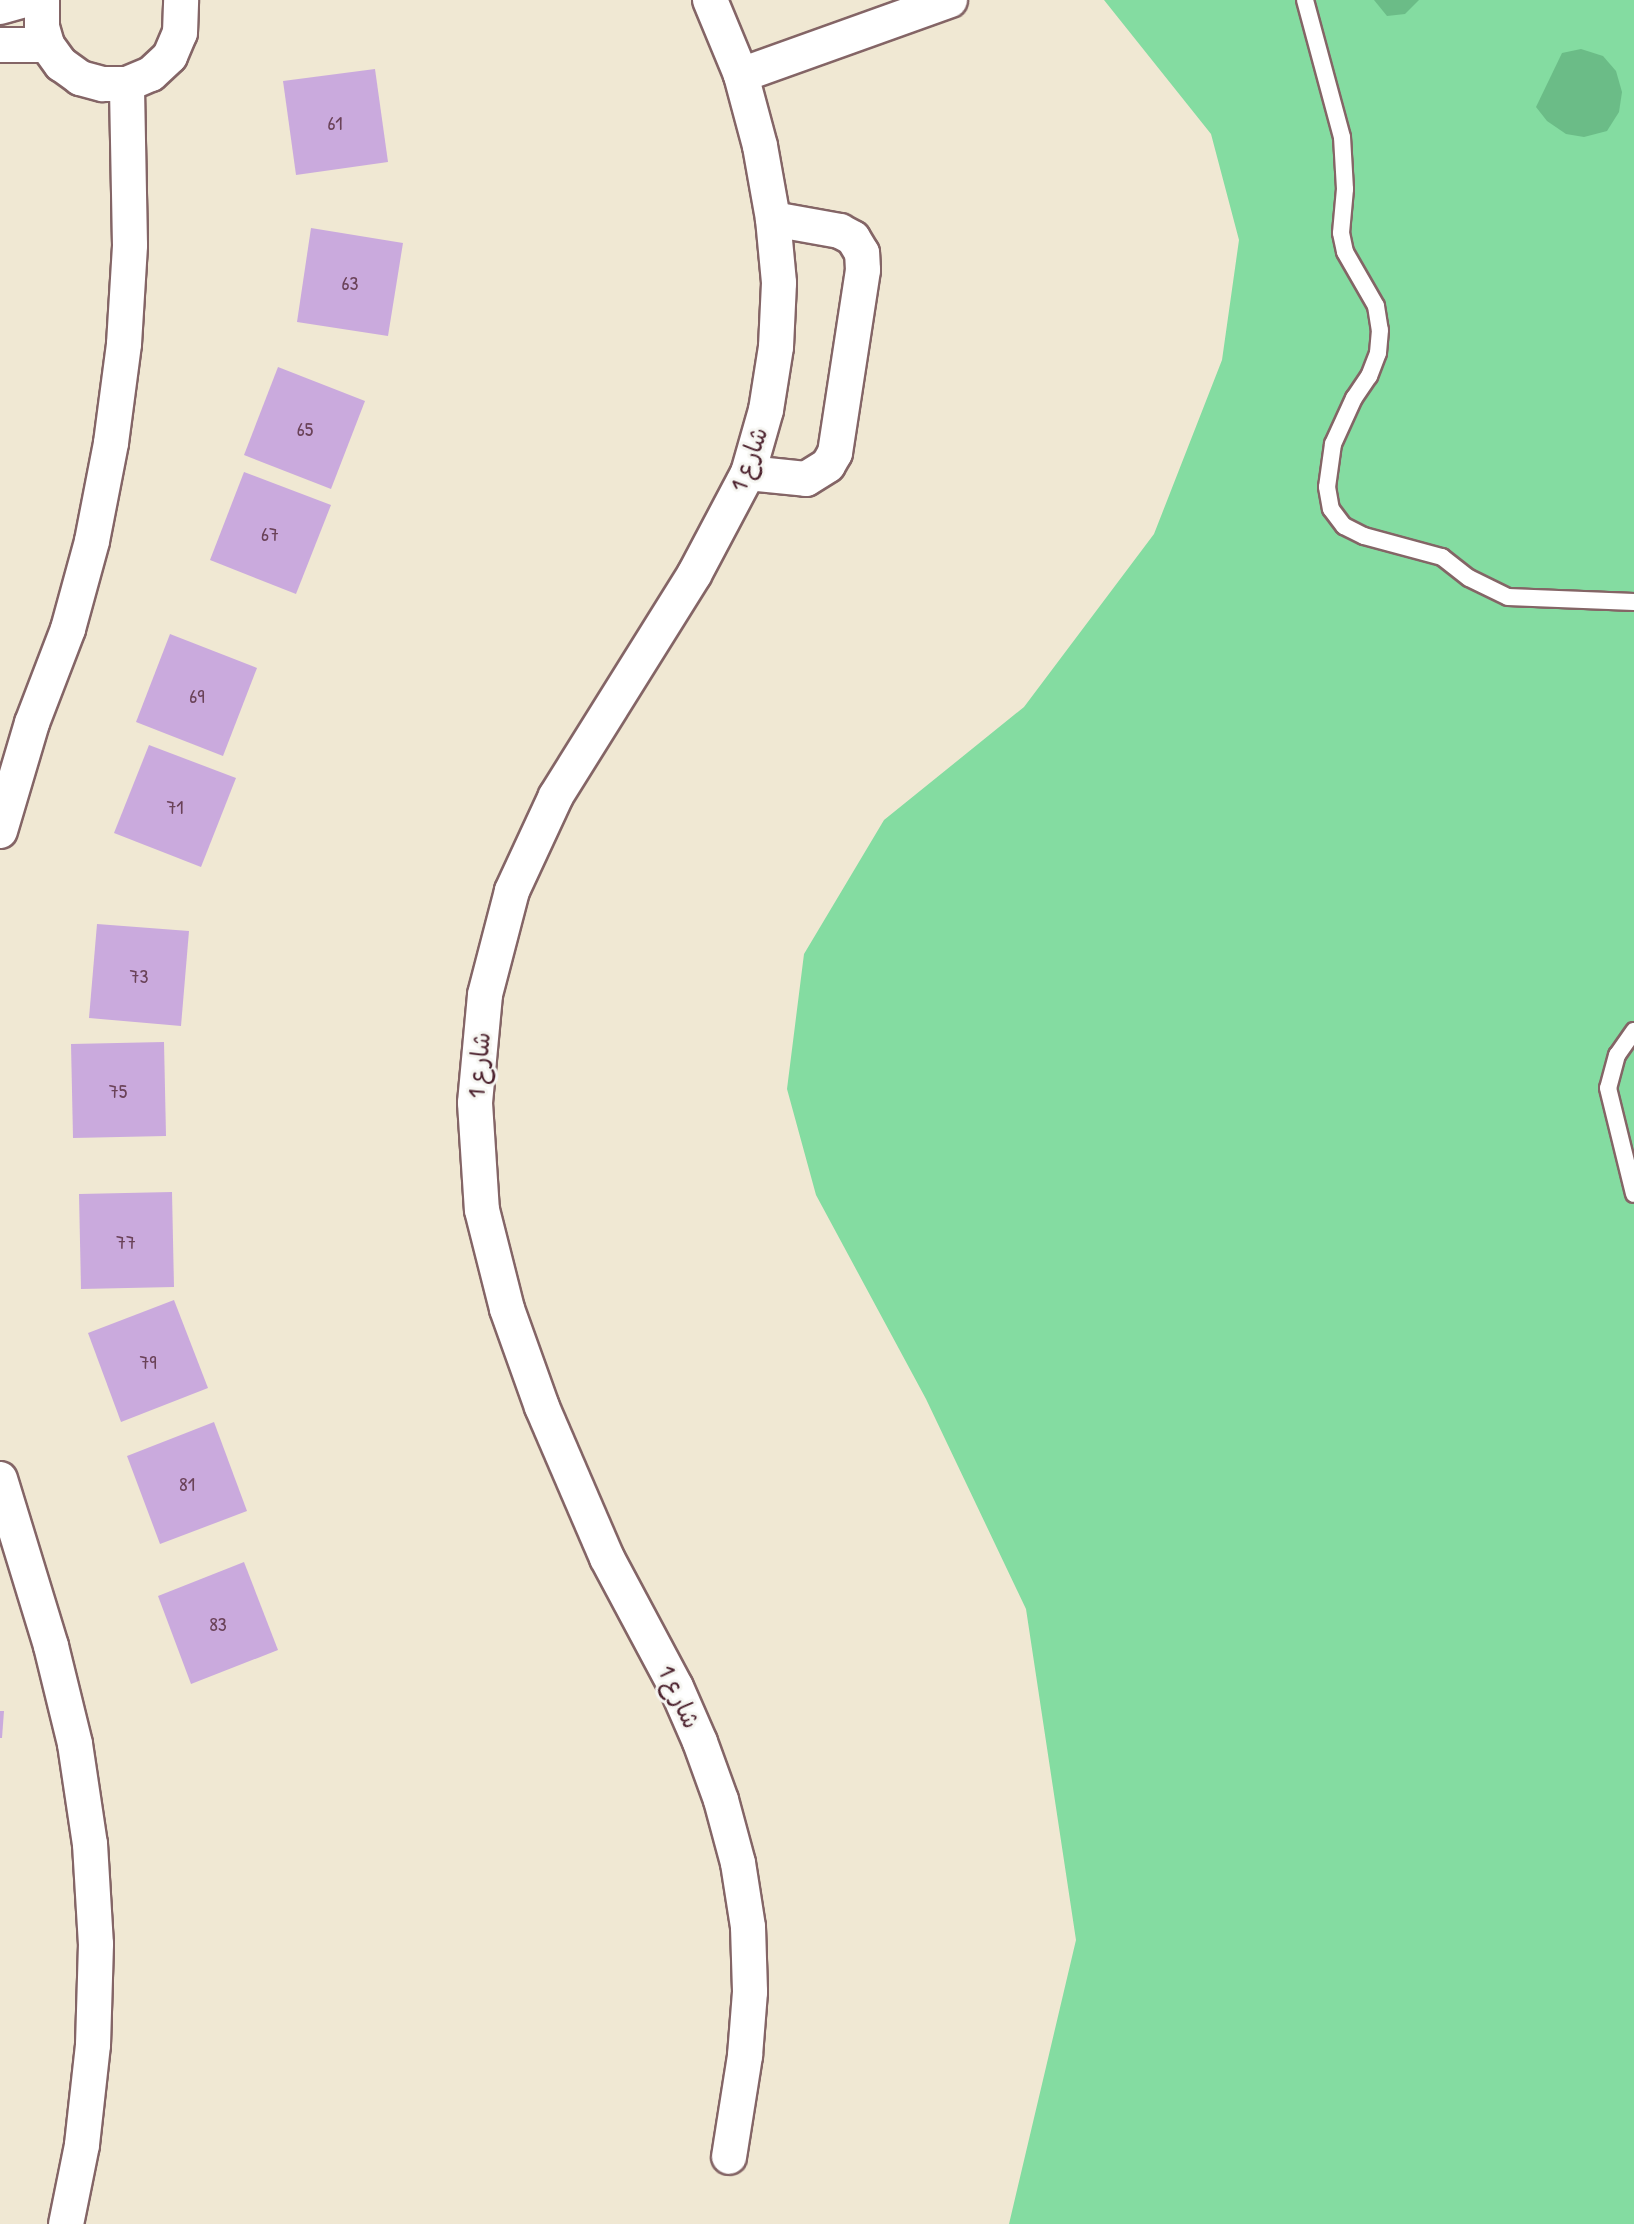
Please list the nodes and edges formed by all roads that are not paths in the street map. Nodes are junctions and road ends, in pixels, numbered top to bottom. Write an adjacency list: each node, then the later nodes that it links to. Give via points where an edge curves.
1 (25, 0): 7 (street)
2 (42, 0): 9 (street)
3 (710, 0): 10 (street, شارع 1)
4 (950, 0): 10 (street)
5 (1305, 0): 14 (lane, via 1342,137 1345,252 1376,306 1380,330 1369,376 1333,444 1327,487 1331,509 1344,526 1364,536 1442,557 1508,597)
6 (188, 2): 11 (street, via 170,56 151,74)
7 (0, 7)
8 (0, 45): 9 (street)
9 (47, 45): 11 (street, via 80,78)
10 (741, 75): 12 (street, شارع 1)
11 (127, 84): 15 (street, via 130,245 111,443 68,629 32,723)
12 (773, 219): 13 (street, شارع 1, via 779,283 776,347); 13 (street, via 853,238 862,253 863,270 835,453 828,465 806,479)
13 (748, 473): 19 (street, شارع 1, via 694,575 556,796 512,891 485,995 475,1103 482,1210 507,1309 584,1508 700,1742 738,1863 748,1927 750,1992)
14 (1634, 602)
15 (0, 831)
16 (1634, 1031): 17 (lane, via 1617,1055 1608,1088)
17 (1634, 1194)
18 (0, 1479): 20 (street, via 51,1646 75,1744 90,1844 96,1944 93,2045 82,2145)
19 (729, 2157)
20 (66, 2224)

